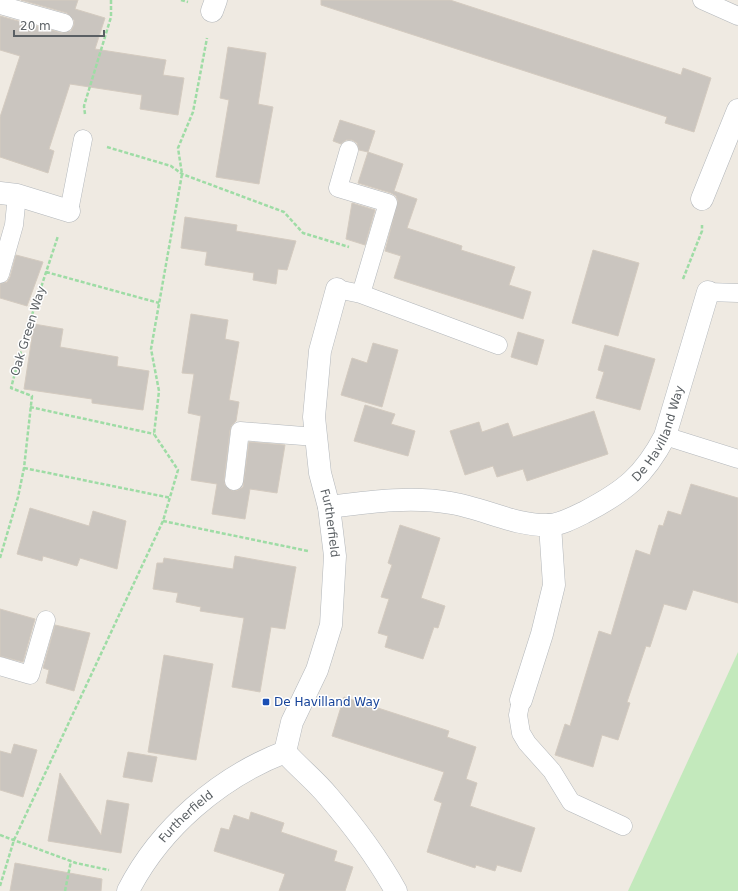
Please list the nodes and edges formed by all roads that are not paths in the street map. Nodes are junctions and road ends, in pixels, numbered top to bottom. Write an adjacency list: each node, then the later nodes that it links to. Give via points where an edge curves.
1 (702, 0): 3 (lane)
2 (0, 5): 4 (lane)
3 (738, 16)
4 (64, 23)
5 (738, 110): 9 (street)
6 (83, 139): 10 (lane)
7 (349, 150): 15 (lane, via 338,188 388,203)
8 (8, 194): 10 (street); 11 (lane, via 14,225)
9 (702, 199)
10 (69, 212)
11 (0, 274)
12 (337, 289): 15 (lane); 18 (street, Furtherfield, via 320,351 314,417)
13 (708, 292): 14 (lane); 17 (street, De Havilland Way)
14 (738, 293)
15 (361, 294): 16 (lane)
16 (498, 345)
17 (665, 436): 19 (lane); 22 (street, De Havilland Way, via 653,458 628,486 576,517)
18 (316, 437): 20 (lane, via 240,431); 21 (street, Furtherfield, via 320,473)
19 (738, 460)
20 (234, 481)
21 (329, 507): 22 (street, De Havilland Way, via 383,501 451,503 525,523); 26 (street, Furtherfield, via 335,556 331,625 317,670 292,722)
22 (550, 526): 25 (street, via 554,585)
23 (46, 620): 24 (lane, via 30,675)
24 (0, 666)
25 (521, 700): 27 (lane, via 518,715 520,733 552,771 571,802)
26 (285, 752): 28 (street, Furtherfield, via 258,762 197,804 158,844); 29 (street, via 327,794 381,864)
27 (623, 826)
28 (131, 884)
29 (396, 891)

